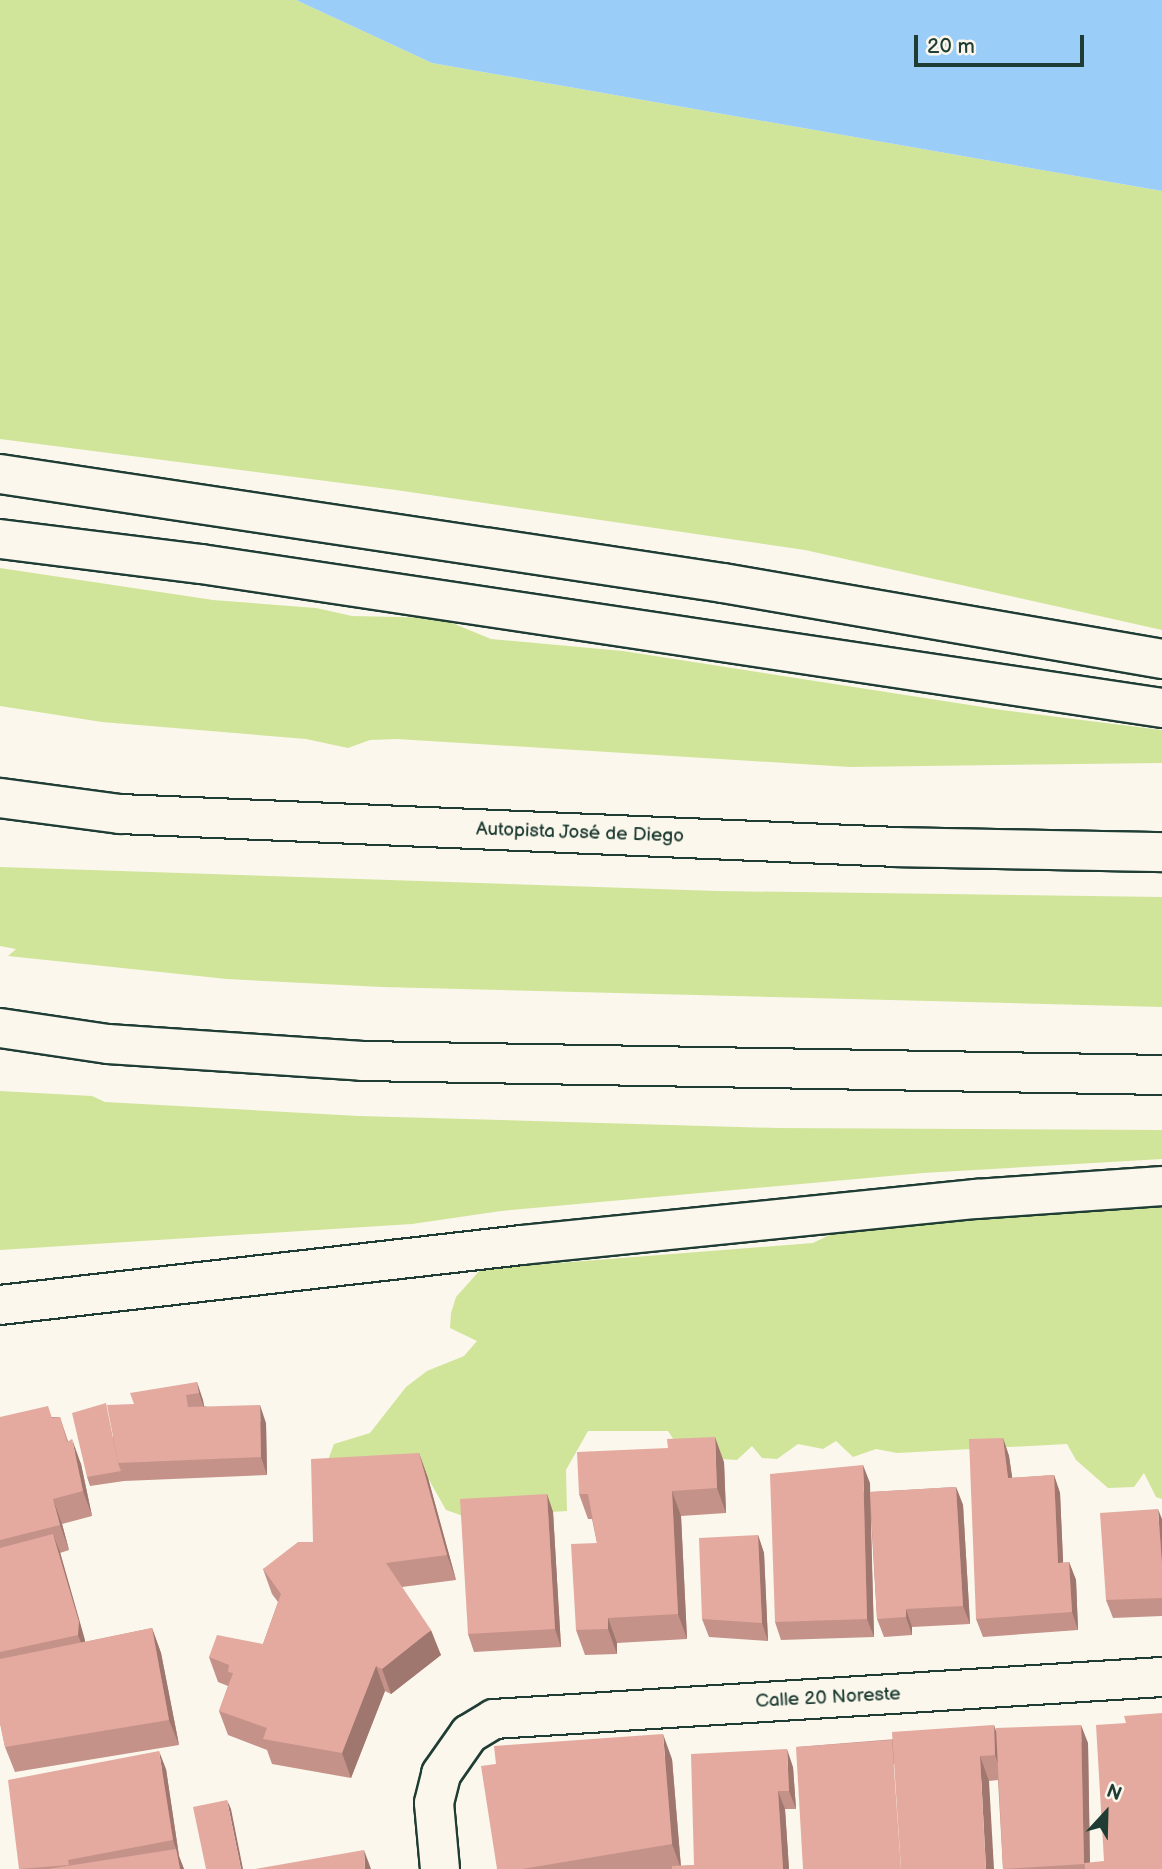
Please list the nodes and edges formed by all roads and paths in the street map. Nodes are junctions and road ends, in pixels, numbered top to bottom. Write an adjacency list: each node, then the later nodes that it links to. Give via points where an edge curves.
1 (0, 474): 3 (main road, via 723,583)
2 (0, 539): 4 (main road, via 215,566)
3 (1162, 659)
4 (1162, 708)
5 (0, 798): 6 (main road, Autopista José de Diego, via 120,814 897,847)
6 (1162, 852)
7 (0, 1028): 8 (main road, via 108,1044 362,1061)
8 (1162, 1075)
9 (1162, 1186): 10 (main road, via 978,1199 522,1245)
10 (0, 1306)
11 (1162, 1677): 12 (main road, Calle 20 Noreste, via 494,1719 469,1734 441,1774 434,1803)
12 (440, 1869)

